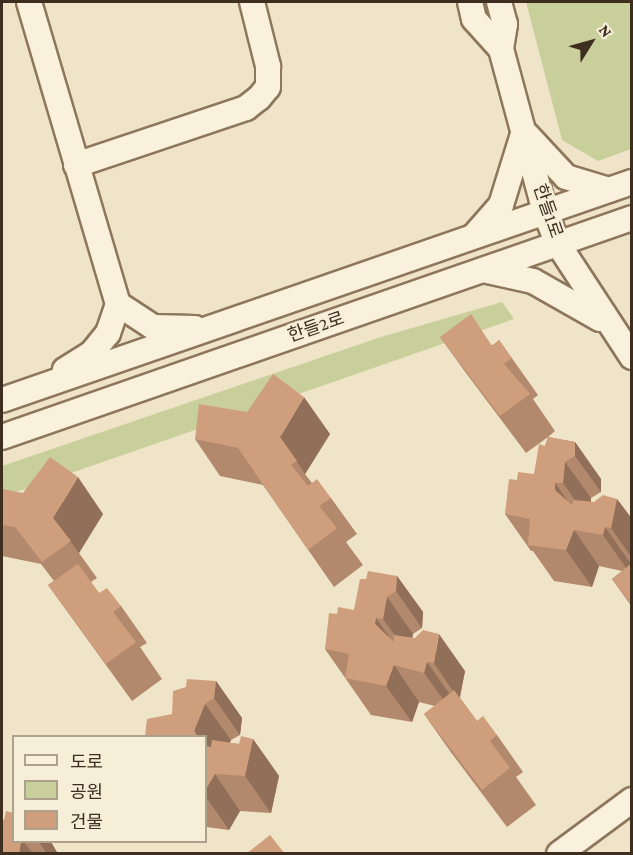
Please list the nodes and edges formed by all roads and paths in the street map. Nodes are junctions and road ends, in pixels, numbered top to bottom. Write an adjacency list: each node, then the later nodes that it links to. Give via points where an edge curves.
1 (29, 2): 7 (street)
2 (252, 2): 7 (street, via 268,66 268,87 259,98 246,108)
3 (470, 2): 5 (street, 한들1로, via 474,20)
4 (499, 2): 5 (street, 한들1로, via 505,24)
5 (501, 50): 6 (street, 한들1로)
6 (524, 132): 8 (street, via 566,177); 9 (street, 한들1로); 11 (street, via 501,205)
7 (76, 165): 14 (street)
8 (620, 186): 9 (street, 한들2로)
9 (545, 212): 11 (street, 한들2로); 12 (street, 한들1로)
10 (632, 218): 12 (street, 한들2로)
11 (472, 238): 15 (street, 한들2로)
12 (558, 244): 13 (street, 한들2로); 16 (street, 한들1로)
13 (483, 270): 16 (street, via 533,280); 19 (street, 한들2로)
14 (118, 304): 15 (street, via 153,327); 18 (street, via 108,333 92,353)
15 (228, 324): 18 (street, 한들2로)
16 (611, 327): 17 (street, 한들1로)
17 (632, 357)
18 (2, 400)
19 (2, 437)
20 (632, 800): 21 (street)
21 (559, 854)

